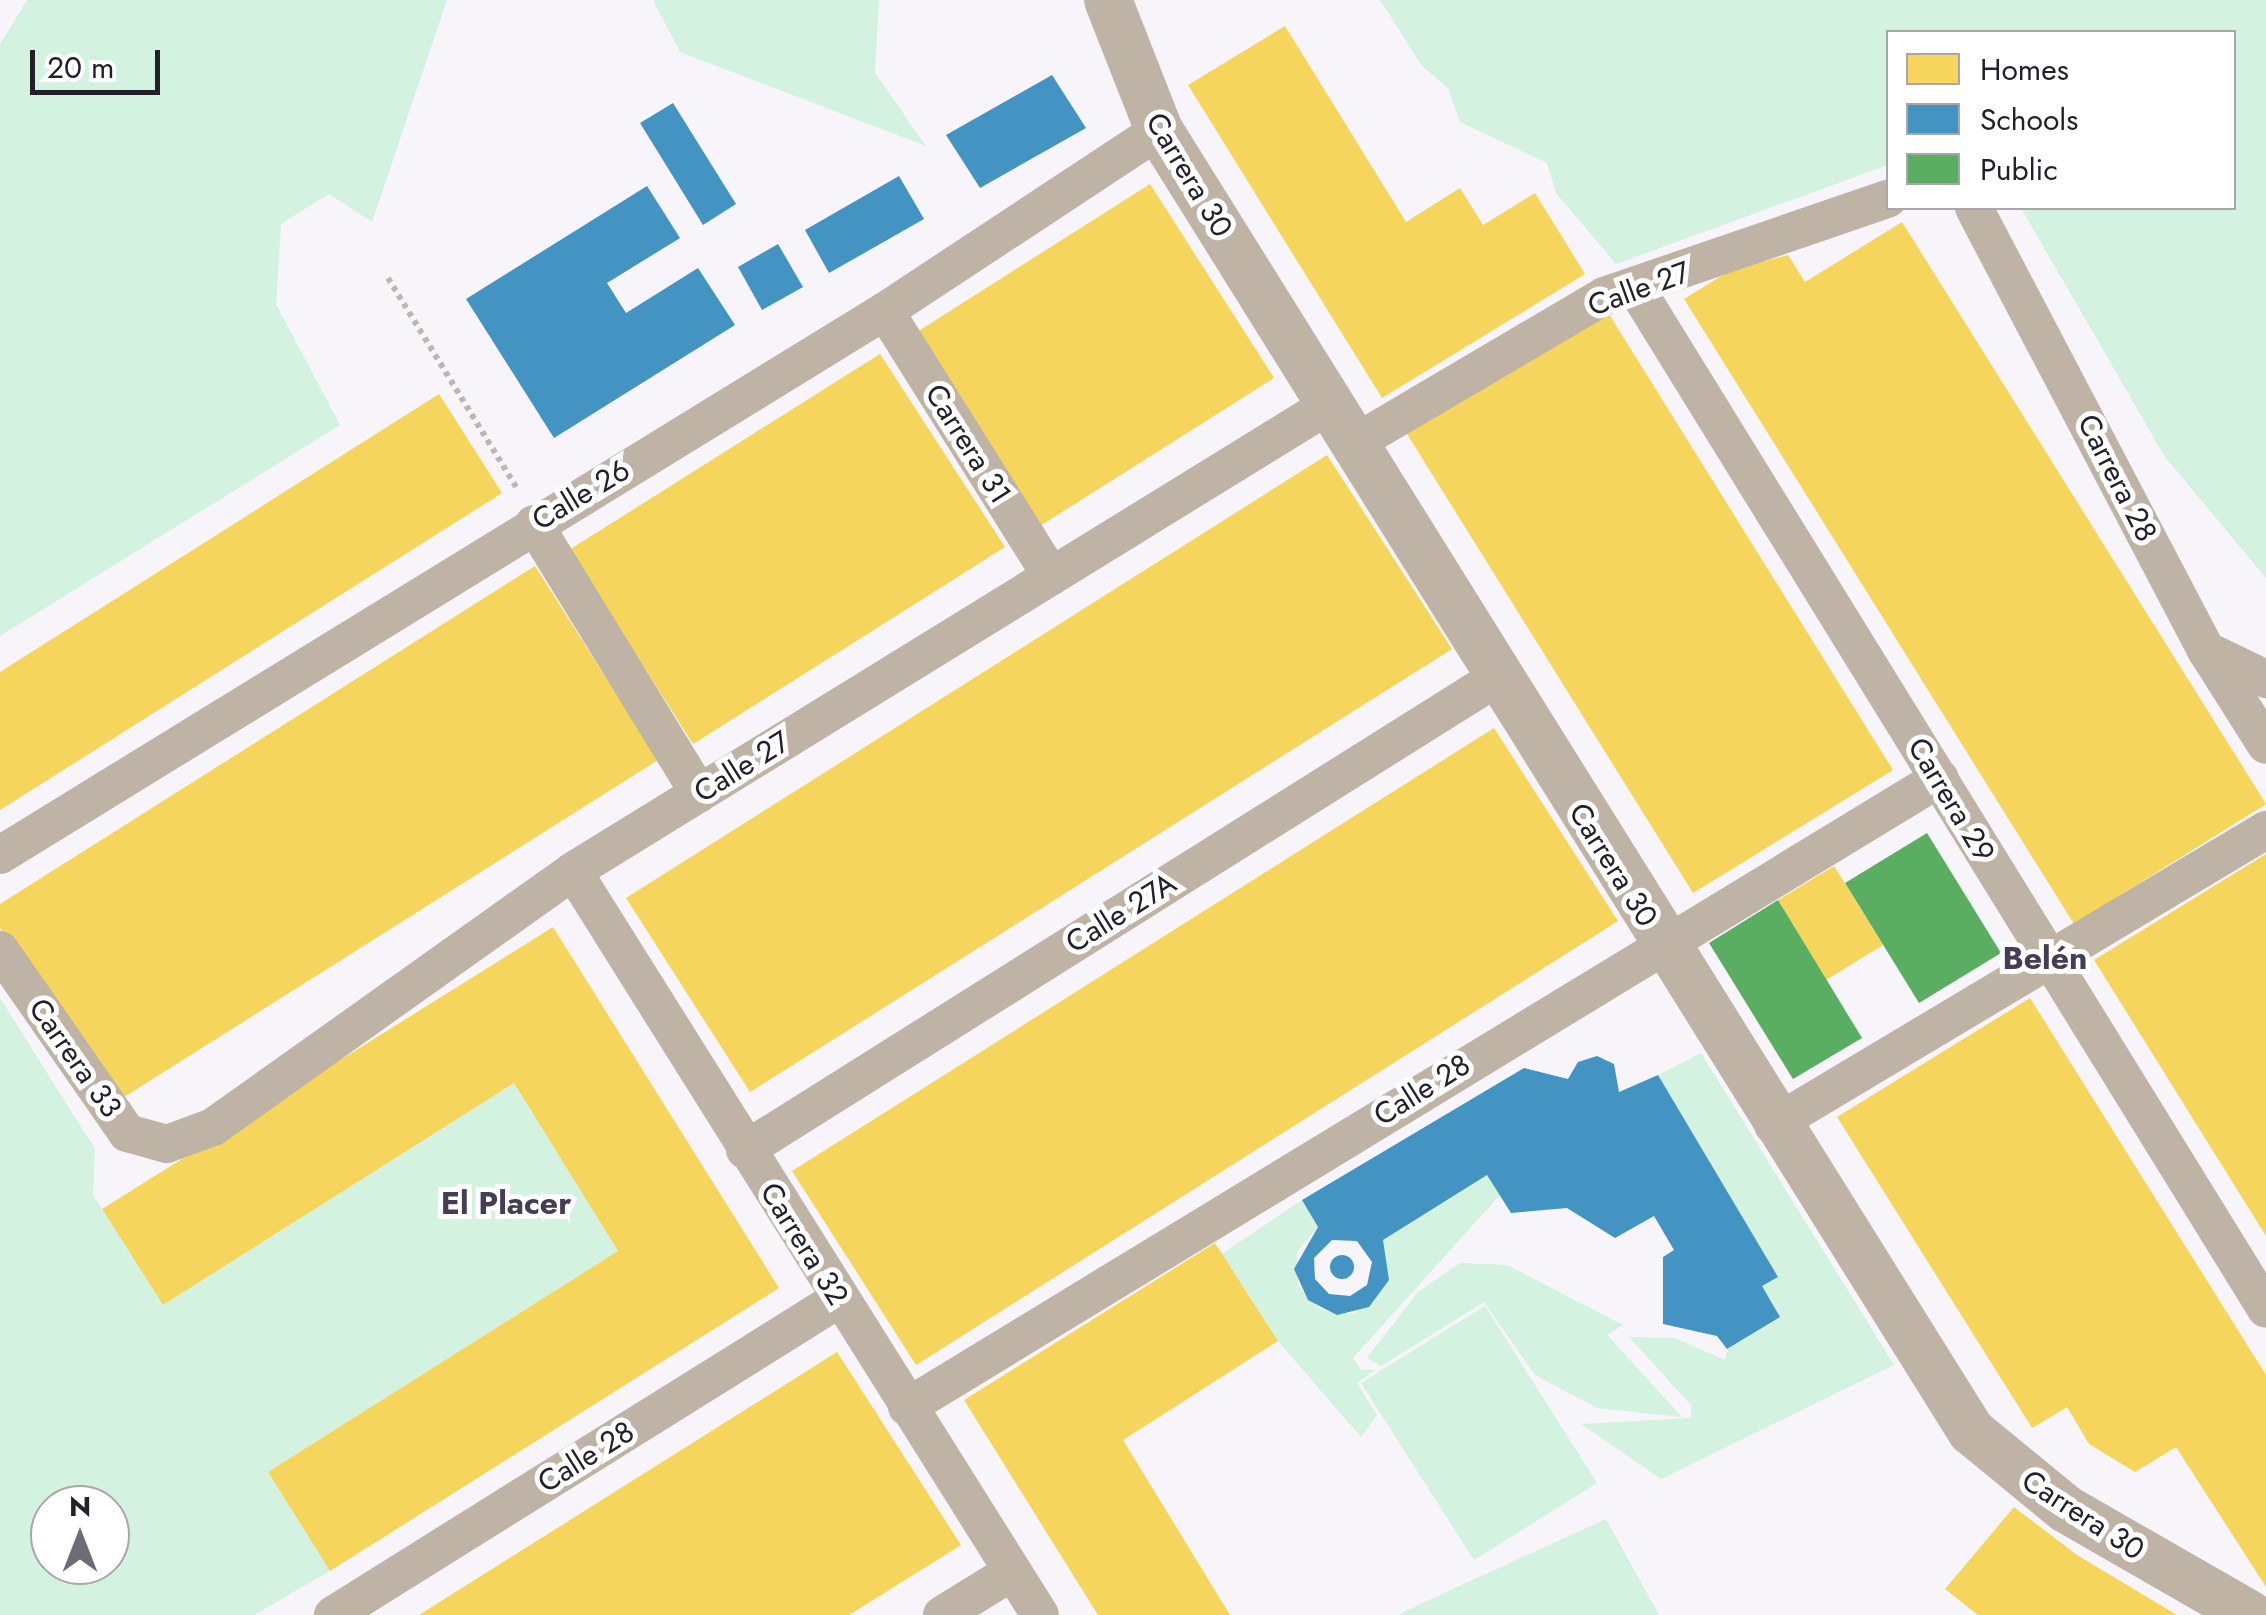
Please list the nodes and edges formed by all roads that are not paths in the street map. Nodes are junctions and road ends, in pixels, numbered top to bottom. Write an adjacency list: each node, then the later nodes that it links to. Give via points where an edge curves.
1 (1108, 0): 2 (street, Carrera 30)
2 (1159, 130): 6 (street, Calle 26); 7 (street, Carrera 30)
3 (1886, 199): 5 (street, Calle 27)
4 (1975, 210): 10 (street, Carrera 28)
5 (1637, 290): 7 (street, Calle 27, via 1604,296); 14 (street, Carrera 29)
6 (886, 311): 8 (street, Calle 26); 9 (street, Carrera 31)
7 (1341, 424): 9 (street, Calle 27); 11 (street, Carrera 30)
8 (534, 524): 15 (street); 17 (street, Calle 26)
9 (1052, 576): 15 (street, Calle 27)
10 (2206, 650): 12 (street); 13 (street, Carrera 28)
11 (1498, 677): 19 (street, Carrera 30); 24 (street, Calle 27A)
12 (2266, 679)
13 (2266, 746)
14 (1940, 778): 19 (street, Calle 28); 21 (street, Carrera 29)
15 (699, 793): 18 (street, Calle 27)
16 (2266, 830): 21 (street)
17 (0, 855)
18 (572, 871): 23 (street, Calle 27, via 213,1127); 24 (street, Carrera 32)
19 (1661, 943): 22 (street, Carrera 30); 27 (street, Calle 28)
20 (0, 950): 23 (street, Carrera 33, via 127,1132)
21 (2046, 963): 22 (street); 26 (street, Carrera 29)
22 (1773, 1124): 32 (street, Carrera 30, via 1970,1430 2066,1509)
23 (167, 1144)
24 (745, 1150): 25 (street, Carrera 32)
25 (839, 1298): 27 (street, Carrera 32); 29 (street, Calle 28)
26 (2266, 1309)
27 (907, 1406): 28 (street, Carrera 32)
28 (1012, 1572): 30 (street); 31 (street, Carrera 32)
29 (333, 1615)
30 (942, 1615)
31 (1040, 1615)
32 (2250, 1615)

